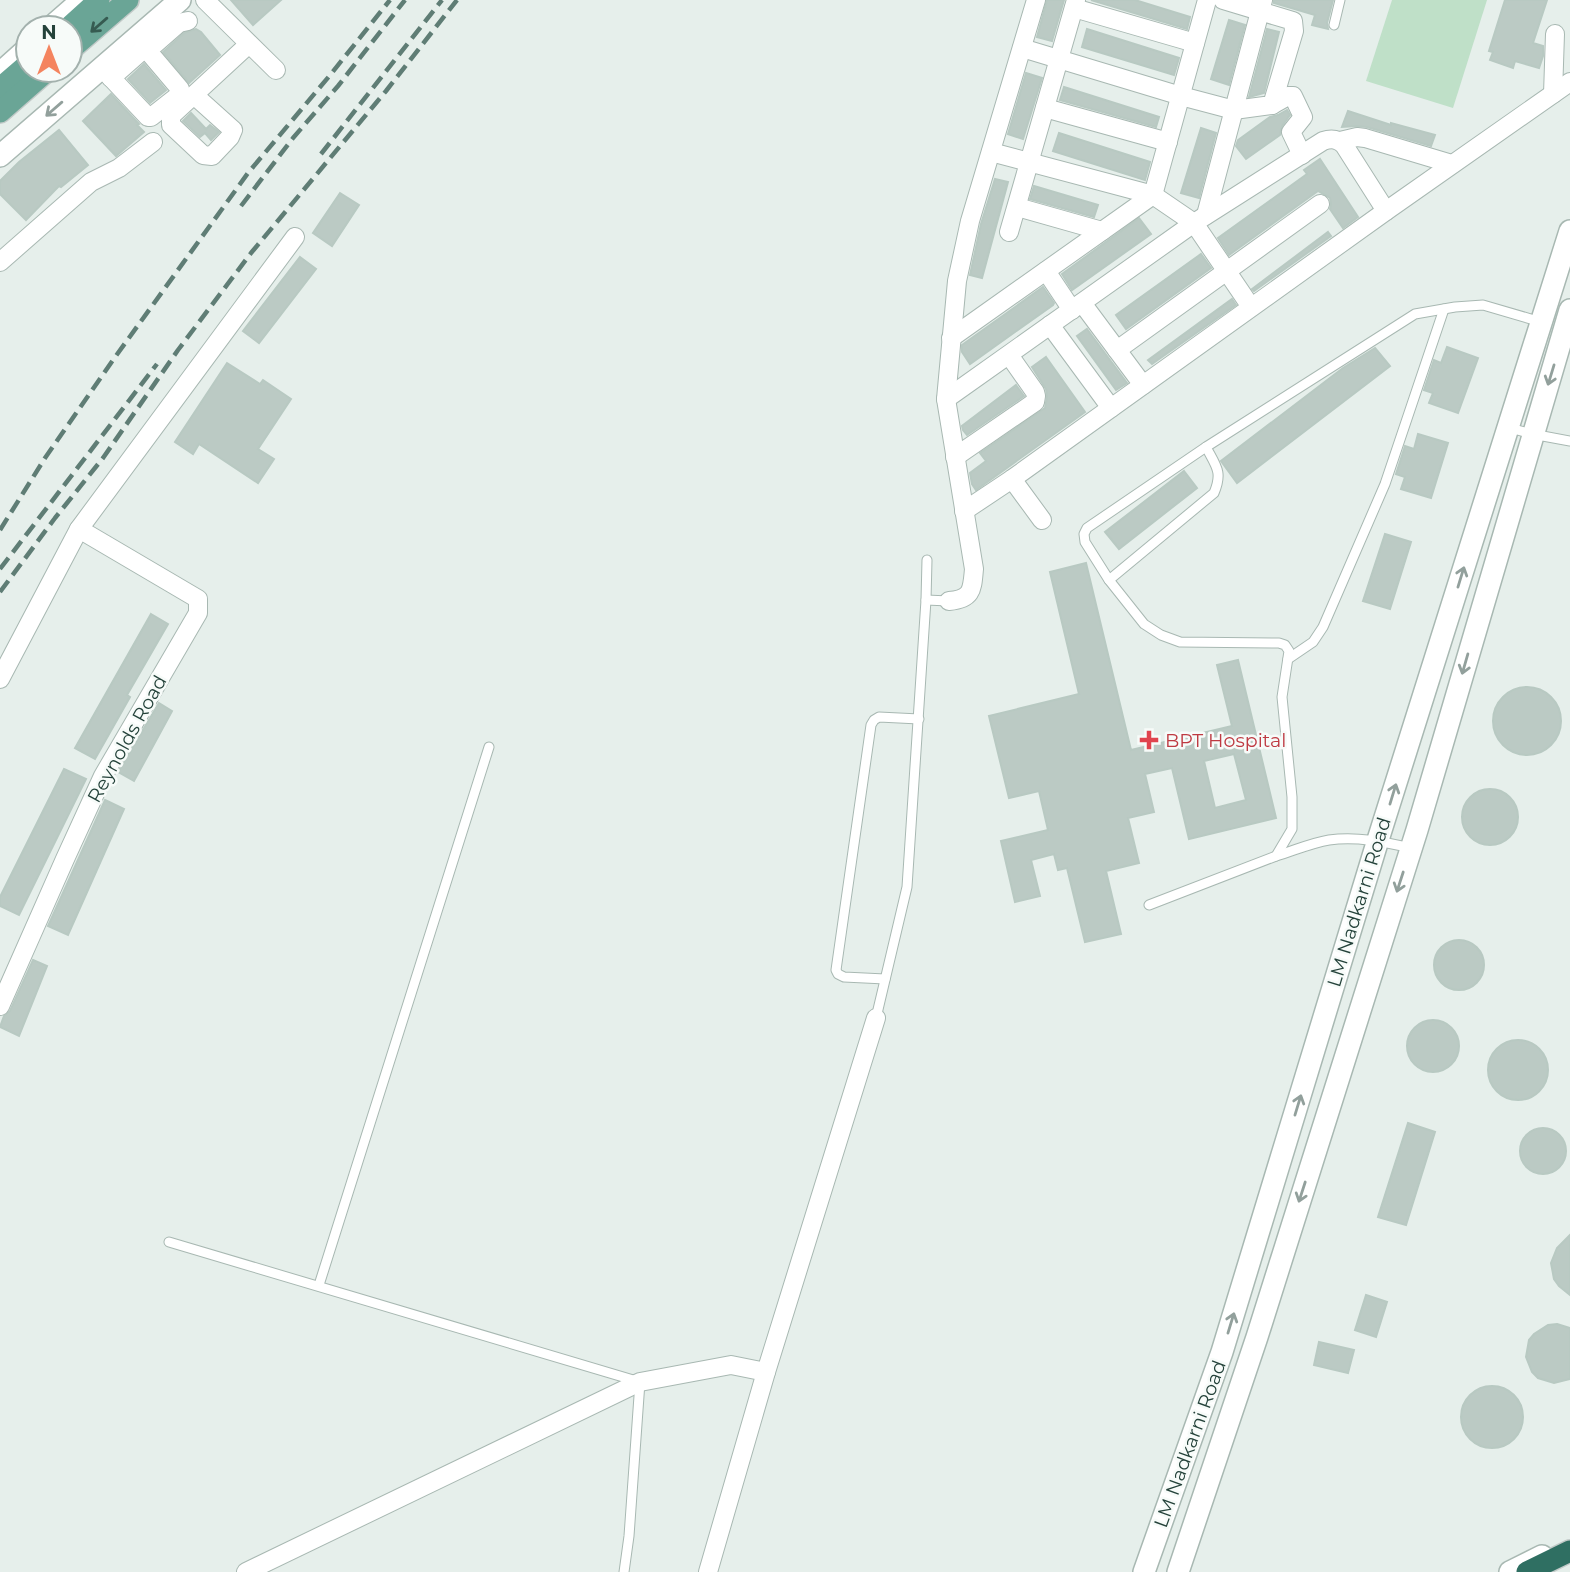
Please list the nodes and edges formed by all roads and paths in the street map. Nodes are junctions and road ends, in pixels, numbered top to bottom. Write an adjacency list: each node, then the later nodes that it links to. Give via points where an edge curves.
1 (82, 0): 12 (street)
2 (99, 0): 13 (main road)
3 (128, 0): 17 (main road, one-way to 17)
4 (180, 0): 18 (street)
5 (205, 0): 20 (street)
6 (1036, 0): 21 (street)
7 (1207, 0): 19 (street)
8 (1223, 0): 11 (street)
9 (1340, 0): 15 (lane)
10 (1075, 4): 19 (street); 23 (street)
11 (1262, 5): 35 (street, via 1293,21 1294,26); 37 (street)
12 (66, 14)
13 (84, 14)
14 (188, 21): 18 (street)
15 (1334, 25)
16 (1555, 34): 33 (street)
17 (84, 38)
18 (145, 40): 26 (street); 26 (street, via 180,89 179,94 148,117); 27 (street)
19 (1195, 43): 34 (street)
20 (249, 44): 24 (street); 32 (street)
21 (1021, 48): 23 (street); 42 (street)
22 (14, 60): 25 (street)
23 (1060, 60): 34 (street); 36 (street)
24 (276, 71)
25 (0, 73)
26 (106, 73): 44 (street, one-way to 44)
27 (183, 74)
28 (14, 76): 31 (main road)
29 (1570, 82): 33 (street)
30 (32, 84): 38 (main road)
31 (0, 88)
32 (194, 94)
33 (1553, 94): 46 (street)
34 (1181, 96): 37 (street); 41 (street)
35 (1272, 105): 37 (street); 43 (street, via 1293,96 1303,117 1291,135)
36 (1045, 108): 41 (street); 45 (street)
37 (1234, 110): 51 (street)
38 (0, 112)
39 (1340, 141): 43 (street, via 1323,141); 46 (street, via 1365,138); 50 (street)
40 (153, 142): 56 (street, via 91,182)
41 (1168, 142): 47 (street)
42 (991, 152): 45 (street); 65 (street, via 957,281)
43 (1302, 155): 51 (street)
44 (0, 156)
45 (1029, 162): 47 (street); 49 (street)
46 (1451, 164): 50 (street)
47 (1153, 194): 51 (street); 52 (street)
48 (1320, 204): 58 (street)
49 (1017, 207): 52 (street); 53 (street)
50 (1386, 211): 60 (street)
51 (1200, 219): 58 (street); 59 (street)
52 (1102, 231): 57 (street)
53 (1009, 232)
54 (1570, 232): 63 (street, LM Nadkarni Road)
55 (295, 237): 79 (street)
56 (0, 262)
57 (1046, 271): 59 (street); 65 (street)
58 (1227, 271): 60 (street); 66 (street)
59 (1077, 306): 64 (street); 66 (street)
60 (1251, 307): 68 (street)
61 (1444, 309): 63 (lane, via 1483,305); 74 (lane, via 1415,314); 84 (lane, via 1385,484 1323,627 1313,642)
62 (1568, 318): 63 (street); 72 (street, LM Nadkarni Road, one-way to 72)
63 (1543, 322): 71 (street, LM Nadkarni Road)
64 (1050, 325): 67 (street); 70 (street)
65 (951, 338): 69 (street)
66 (1117, 350): 68 (street)
67 (1009, 355): 69 (street); 75 (street, via 1035,392 1035,402)
68 (1143, 385): 70 (street)
69 (946, 399): 75 (street)
70 (1111, 408): 76 (street)
71 (1508, 427): 72 (lane); 88 (street, LM Nadkarni Road, one-way to 71)
72 (1532, 434): 73 (lane); 89 (street, LM Nadkarni Road, one-way to 89)
73 (1570, 441)
74 (1206, 447): 81 (lane, via 1218,469 1214,493); 81 (lane, via 1087,528 1085,542)
75 (955, 457): 77 (street)
76 (1012, 479): 77 (street); 78 (street)
77 (964, 510): 83 (street, via 974,569 972,590)
78 (1042, 520)
79 (79, 528): 85 (street); 93 (street, Reynolds Road, via 198,600 198,613 103,776)
80 (927, 560): 82 (lane)
81 (1109, 580): 84 (lane, via 1144,624 1161,635 1180,642 1279,643 1289,651)
82 (926, 600): 83 (lane); 86 (lane)
83 (949, 601)
84 (1288, 659): 90 (lane, via 1282,697 1292,830)
85 (0, 679)
86 (919, 719): 92 (lane, via 906,887); 92 (lane, via 879,717 872,725 836,970 844,977)
87 (489, 747): 96 (lane)
88 (1378, 840): 89 (lane); 90 (lane, via 1328,840); 104 (street, LM Nadkarni Road, one-way to 88, via 1222,1352)
89 (1411, 848): 105 (street, LM Nadkarni Road, one-way to 105)
90 (1276, 856): 91 (lane)
91 (1149, 905)
92 (885, 979): 94 (lane)
93 (0, 1006)
94 (876, 1018): 97 (street)
95 (169, 1242): 96 (lane)
96 (319, 1285): 98 (lane)
97 (766, 1371): 98 (street, via 731,1365); 103 (street)
98 (640, 1382): 101 (street); 102 (lane)
99 (1570, 1542): 106 (street)
100 (1570, 1551): 107 (highway)
101 (246, 1572)
102 (624, 1572)
103 (708, 1572)
104 (1144, 1572)
105 (1178, 1572)
106 (1510, 1572)
107 (1527, 1572)

